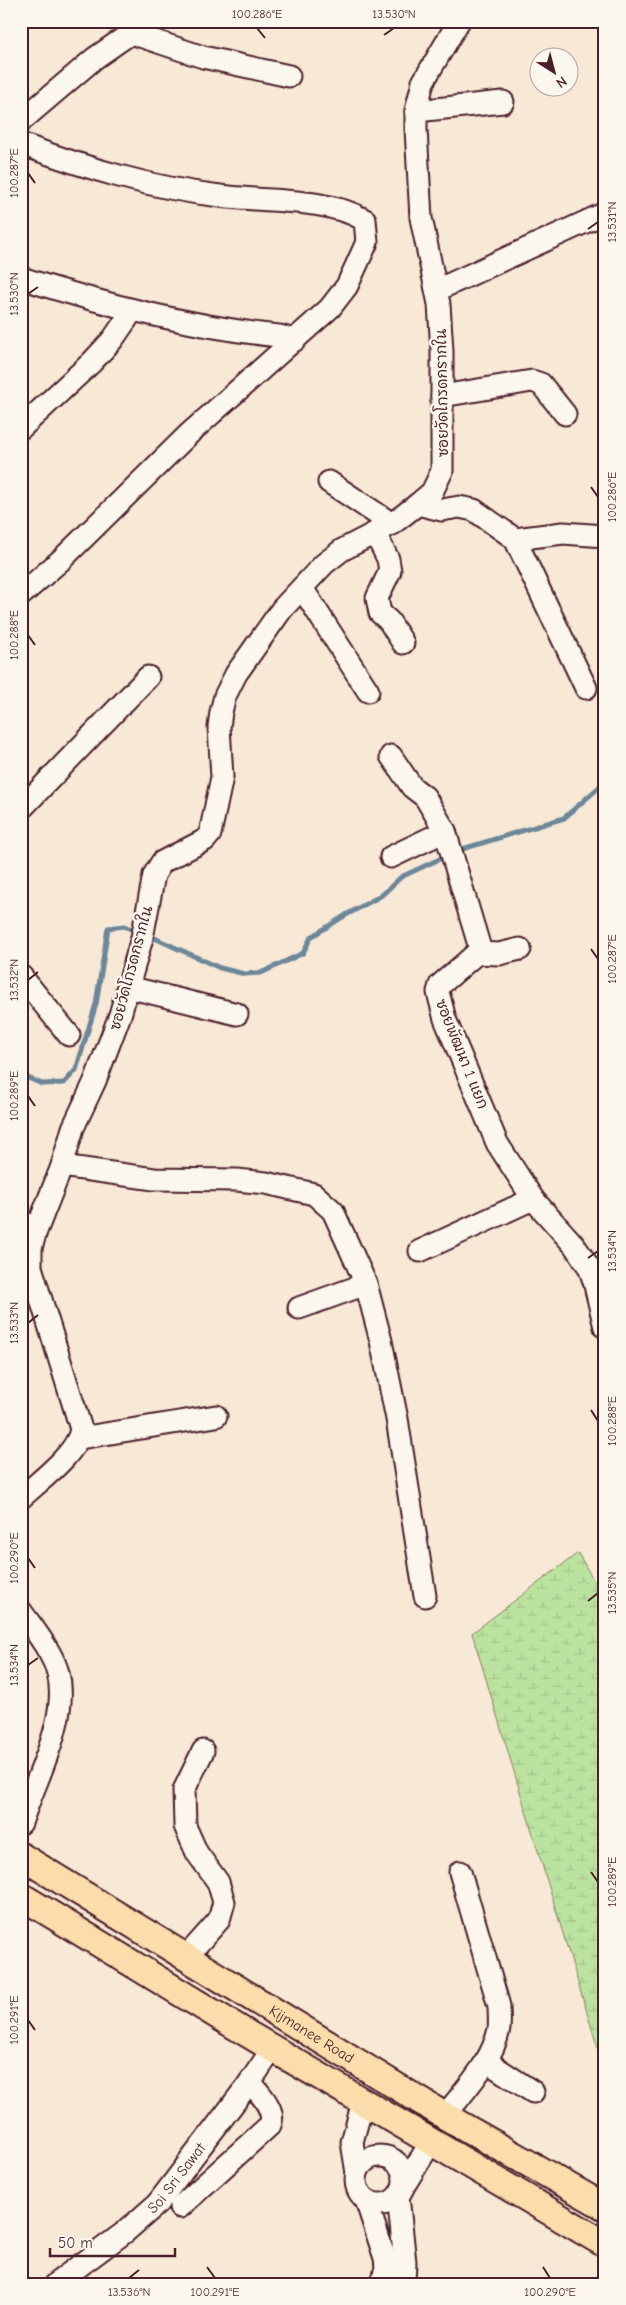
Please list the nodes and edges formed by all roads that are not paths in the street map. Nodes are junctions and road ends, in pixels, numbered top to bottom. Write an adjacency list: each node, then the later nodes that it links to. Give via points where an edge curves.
1 (459, 21): 4 (street)
2 (136, 27): 3 (street, via 203,57); 6 (street)
3 (289, 76)
4 (419, 97): 5 (street); 10 (street, ซอยวัดโกรดกรากใน, via 421,218)
5 (503, 102)
6 (21, 121)
7 (21, 144): 12 (street, via 128,180 218,196 317,205 352,213 365,220 368,242 348,286 330,308)
8 (605, 213): 10 (street)
9 (21, 278): 11 (street)
10 (436, 290): 13 (street, ซอยวัดโกรดกรากใน, via 442,351)
11 (133, 310): 12 (street); 15 (street, via 92,362)
12 (295, 340): 22 (street, via 190,433)
13 (442, 396): 14 (street, via 532,382 541,384); 17 (street, ซอยวัดโกรดกรากใน, via 442,471 432,492)
14 (565, 414)
15 (21, 428)
16 (330, 482): 18 (street)
17 (418, 504): 18 (street, ซอยวัดโกรดกรากใน); 20 (street, via 442,510 460,507 474,510)
18 (384, 528): 21 (street, ซอยวัดโกรดกรากใน, via 342,550); 23 (street, via 390,571 377,598 380,612)
19 (605, 536): 20 (street, via 563,533)
20 (515, 539): 25 (street)
21 (302, 588): 26 (street); 34 (street, ซอยวัดโกรดกรากใน, via 258,642 225,696 219,727 222,777 210,834 157,868)
22 (21, 595)
23 (403, 643)
24 (148, 677): 28 (street)
25 (586, 688)
26 (368, 691)
27 (391, 756): 29 (street, via 412,787 425,797)
28 (21, 809)
29 (445, 831): 30 (street); 32 (street, via 480,945)
30 (392, 857)
31 (520, 949): 32 (street, via 499,954)
32 (477, 953): 38 (street, ซอยพัฒนา 1 แยก, via 440,985 438,996 497,1143)
33 (21, 976): 36 (street)
34 (128, 987): 35 (street); 37 (street, ซอยวัดโกรดกรากใน, via 104,1060 73,1128)
35 (237, 1014)
36 (69, 1035)
37 (62, 1166): 39 (street, ซอยวัดโกรดกรากใน); 41 (street, via 154,1178 266,1183 314,1194 333,1211)
38 (532, 1199): 40 (street); 43 (street, ซอยพัฒนา 1 แยก, via 574,1245 589,1267)
39 (28, 1227): 45 (street, ซอยวัดโกรดกรากใน, via 31,1267 80,1421)
40 (420, 1251)
41 (366, 1284): 42 (street); 47 (street, via 397,1420)
42 (299, 1308)
43 (605, 1327)
44 (216, 1416): 45 (street)
45 (80, 1438): 46 (street, via 71,1451)
46 (21, 1498)
47 (425, 1596)
48 (21, 1611): 50 (street, via 53,1661 61,1688 54,1730)
49 (203, 1751): 54 (street, via 184,1790 185,1826 218,1882 224,1902 219,1920)
50 (21, 1823)
51 (21, 1856): 54 (main road, Kijmanee Road)
52 (460, 1872): 56 (street, via 499,2006 499,2028)
53 (21, 1896): 55 (main road, Kijmanee Road)
54 (186, 1957): 60 (main road, Kijmanee Road)
55 (273, 2048): 57 (street, Soi Sri Sawat); 59 (main road, Kijmanee Road)
56 (486, 2061): 58 (street); 60 (street)
57 (250, 2082): 65 (street, via 266,2102 273,2120); 68 (street, Soi Sri Sawat, via 157,2204)
58 (533, 2092)
59 (363, 2102): 61 (main road, Kijmanee Road); 62 (street, via 352,2142)
60 (445, 2116): 66 (main road, Kijmanee Road)
61 (431, 2142): 63 (street); 67 (main road, Kijmanee Road)
62 (356, 2173): 63 (street, via 360,2166 374,2157 390,2158 402,2170); 64 (street, via 357,2189)
63 (400, 2192): 64 (street, via 393,2200 380,2204); 70 (street)
64 (366, 2200): 69 (street, via 385,2258)
65 (180, 2207)
66 (605, 2207)
67 (605, 2244)
68 (68, 2280)
69 (382, 2284)
70 (404, 2284)

